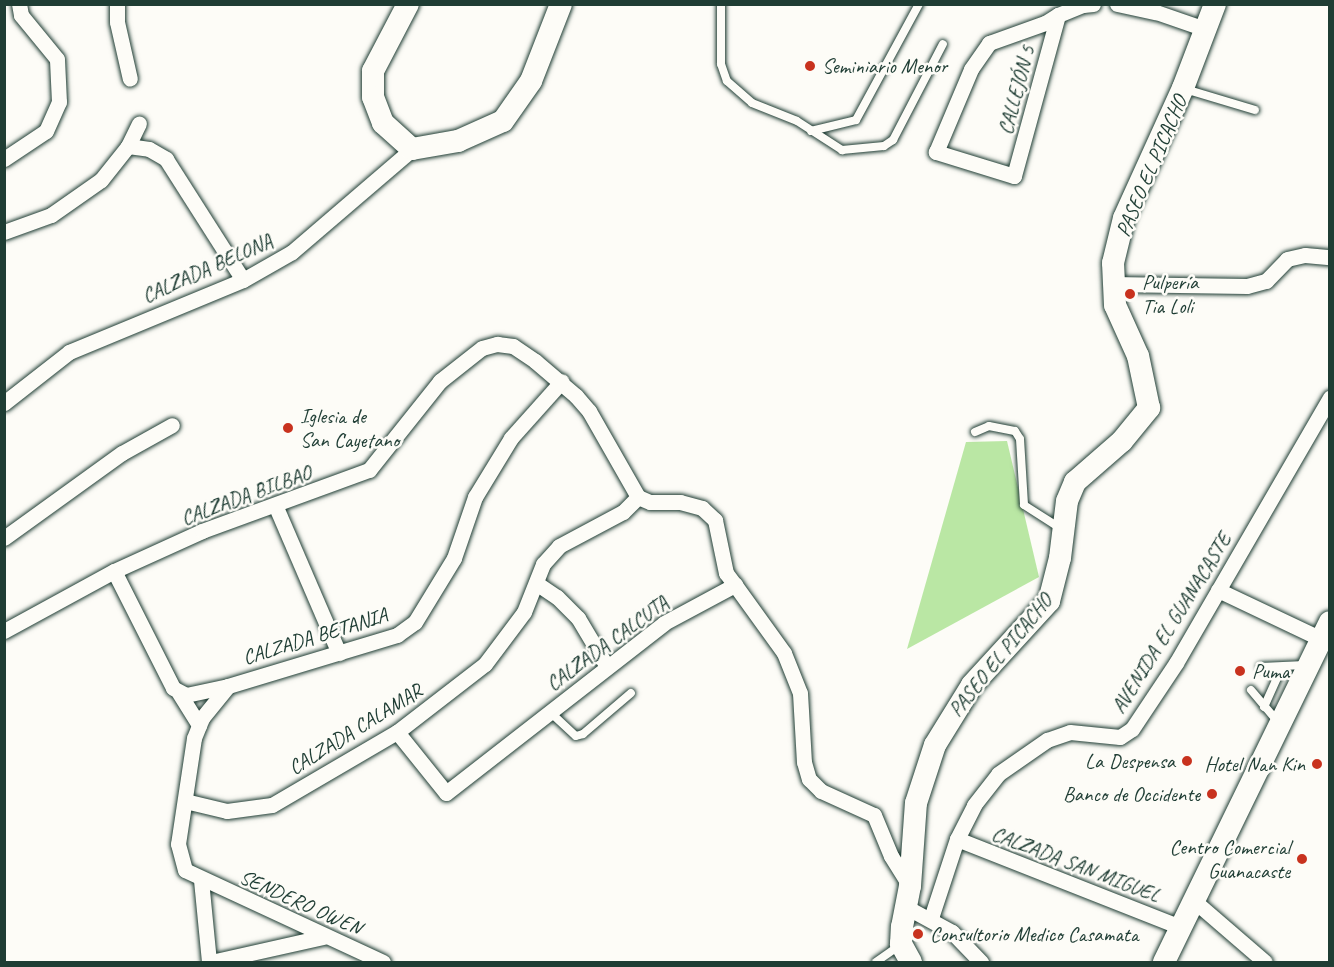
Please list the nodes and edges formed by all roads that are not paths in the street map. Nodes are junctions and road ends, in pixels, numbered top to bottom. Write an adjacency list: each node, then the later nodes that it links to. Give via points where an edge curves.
1 (19, 4): 20 (street, via 21,15 57,59 59,102 46,131)
2 (117, 4): 13 (street, via 117,22)
3 (408, 4): 19 (street, via 373,70 373,97 383,123)
4 (561, 4): 19 (street, via 531,81 503,120 458,141)
5 (721, 4): 17 (lane, via 721,64 727,81 752,103)
6 (919, 4): 17 (lane, via 856,120)
7 (1093, 4): 10 (street)
8 (1117, 4): 11 (street)
9 (1215, 4): 11 (street, PASEO EL PICACHO)
10 (1059, 10): 10 (street, CALLEJÓN 5, via 1014,176 936,153 984,48 1045,23)
11 (1205, 29): 14 (street, PASEO EL PICACHO)
12 (943, 44): 17 (lane, via 902,127 884,146 842,150)
13 (130, 79)
14 (1184, 88): 15 (lane); 24 (street, PASEO EL PICACHO, via 1124,218)
15 (1255, 110)
16 (139, 123): 18 (street)
17 (811, 131)
18 (128, 146): 21 (street, via 101,180 59,209); 23 (street, via 149,149 166,159)
19 (412, 149): 23 (street, CALZADA BELONA, via 292,252)
20 (4, 159)
21 (4, 232)
22 (1329, 256): 24 (street, via 1287,259 1266,281 1247,286)
23 (243, 280): 27 (street, CALZADA BELONA, via 69,352)
24 (1111, 284): 32 (street, PASEO EL PICACHO, via 1115,305 1138,356 1149,408 1122,441 1075,482)
25 (562, 381): 30 (street, CALZADA BILBAO, via 589,411); 31 (street, CALZADA BILBAO, via 513,346 482,348 440,381 369,470); 40 (street, CALZADA BETANIA, via 511,438 476,497 454,558 415,622 397,635)
26 (1329, 397): 37 (street, AVENIDA EL GUANACASTE)
27 (4, 403)
28 (172, 425): 33 (street, via 122,453)
29 (975, 432): 32 (lane, via 989,426 1015,431 1020,439 1024,505)
30 (638, 497): 35 (street, CALZADA CALAMAR, via 622,512 559,546 543,564); 36 (street, via 650,502 691,505 715,520 726,573)
31 (276, 507): 34 (street, CALZADA BILBAO, via 202,531); 40 (street)
32 (1062, 529): 56 (street, PASEO EL PICACHO, via 1060,558 1049,601 972,685 935,745 916,803)
33 (4, 538)
34 (114, 571): 39 (street, CALZADA BILBAO); 47 (street, via 168,681)
35 (536, 583): 41 (street, via 578,618); 52 (street, CALZADA CALAMAR, via 524,612 485,664)
36 (735, 585): 41 (street, CALZADA CALCUTA, via 664,623); 56 (street, via 784,652 800,693 804,762 809,779 821,791 874,815)
37 (1218, 590): 38 (street); 54 (street, AVENIDA EL GUANACASTE, via 1132,729 1120,737 1070,732 1022,756 998,774 974,805)
38 (1325, 631): 42 (street)
39 (4, 632)
40 (339, 653): 45 (street, CALZADA BETANIA)
41 (606, 665): 49 (street, CALZADA CALCUTA)
42 (1307, 665): 43 (lane); 50 (street)
43 (1282, 667): 44 (lane); 50 (lane)
44 (1261, 668)
45 (228, 686): 47 (street); 51 (street, CALZADA BETANIA)
46 (1251, 690): 50 (lane)
47 (179, 693): 51 (street)
48 (631, 693): 49 (lane, via 576,736)
49 (548, 711): 52 (street, CALZADA CALCUTA, via 446,793)
50 (1272, 715): 57 (street)
51 (199, 725): 53 (street, CALZADA BETANIA)
52 (398, 732): 53 (street, CALZADA CALAMAR, via 272,805 227,812)
53 (185, 801): 55 (street, CALZADA BETANIA, via 178,857 185,870)
54 (957, 839): 58 (street, AVENIDA EL GUANACASTE); 59 (street, CALZADA SAN MIGUEL)
55 (201, 880): 60 (street, SENDERO OWEN); 62 (street)
56 (908, 897): 58 (street); 61 (street, PASEO EL PICACHO)
57 (1192, 899): 59 (street); 67 (street)
58 (931, 918): 65 (street, via 972,950)
59 (1180, 927): 66 (street)
60 (323, 938): 62 (street); 63 (street, SENDERO OWEN)
61 (906, 953): 64 (lane)
62 (210, 963)
63 (383, 963)
64 (876, 963)
65 (981, 963)
66 (1164, 963)
67 (1265, 963)

